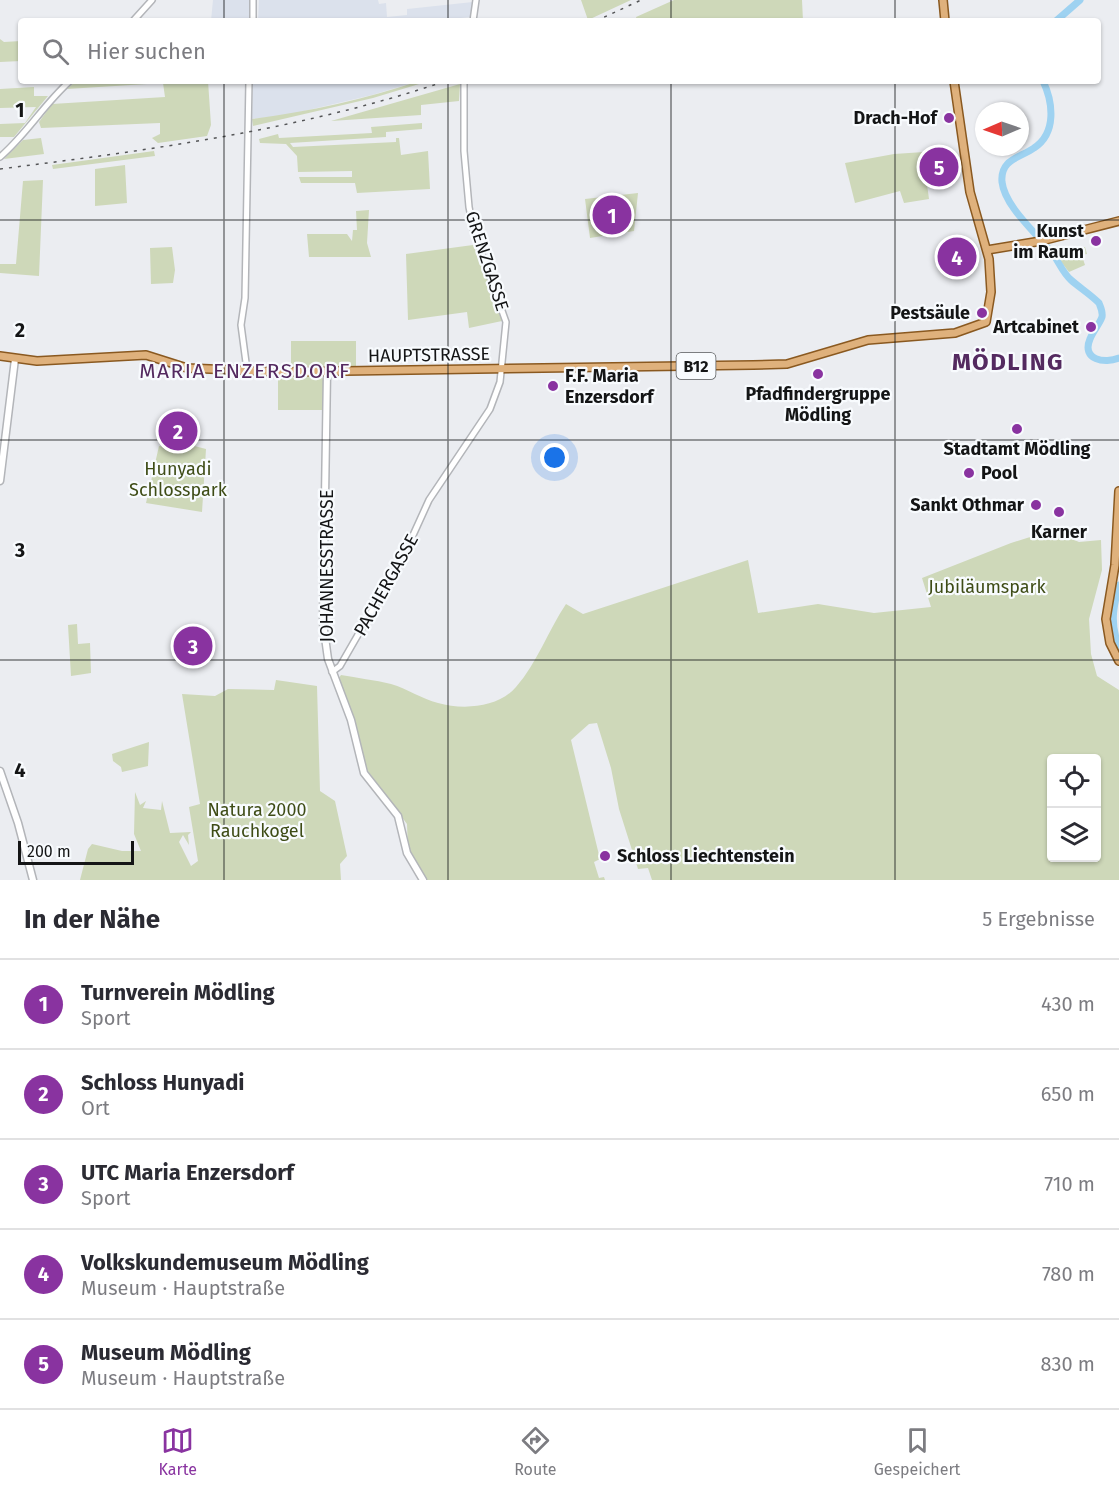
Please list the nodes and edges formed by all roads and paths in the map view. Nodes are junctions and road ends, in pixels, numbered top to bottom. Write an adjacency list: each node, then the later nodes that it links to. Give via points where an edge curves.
1 (152, 0): 5 (street)
2 (253, 0): 6 (street)
3 (476, 0): 7 (street)
4 (943, 0): 8 (main road)
5 (136, 18)
6 (253, 18)
7 (473, 18)
8 (945, 18)
9 (67, 84): 13 (street)
10 (249, 84): 18 (street, via 245,298 241,325)
11 (464, 84): 19 (street, GRENZGASSE, via 468,207 506,322)
12 (954, 84): 15 (main road, via 970,192)
13 (0, 157)
14 (1119, 222): 15 (main road)
15 (987, 250): 19 (main road, B12, via 992,285 984,325 955,333 868,340 787,364)
16 (0, 356): 17 (main road, HAUPTSTRASSE / B12)
17 (15, 359): 18 (main road, HAUPTSTRASSE / B12, via 140,355 187,368); 21 (main road)
18 (247, 369): 20 (main road, HAUPTSTRASSE / B12)
19 (502, 369): 20 (main road, HAUPTSTRASSE / B12); 23 (street, GRENZGASSE, via 490,409 429,500)
20 (327, 372): 25 (main road, JOHANNESSTRASSE, via 323,623)
21 (0, 481)
22 (1119, 491): 24 (main road, via 1115,565 1106,620 1110,643)
23 (418, 526): 25 (street, PACHERGASSE, via 372,613 340,666)
24 (1119, 661)
25 (332, 672): 28 (main road, JOHANNESSTRASSE, via 351,720 364,773 398,816 407,853)
26 (0, 771): 27 (main road)
27 (33, 880)
28 (423, 880)

